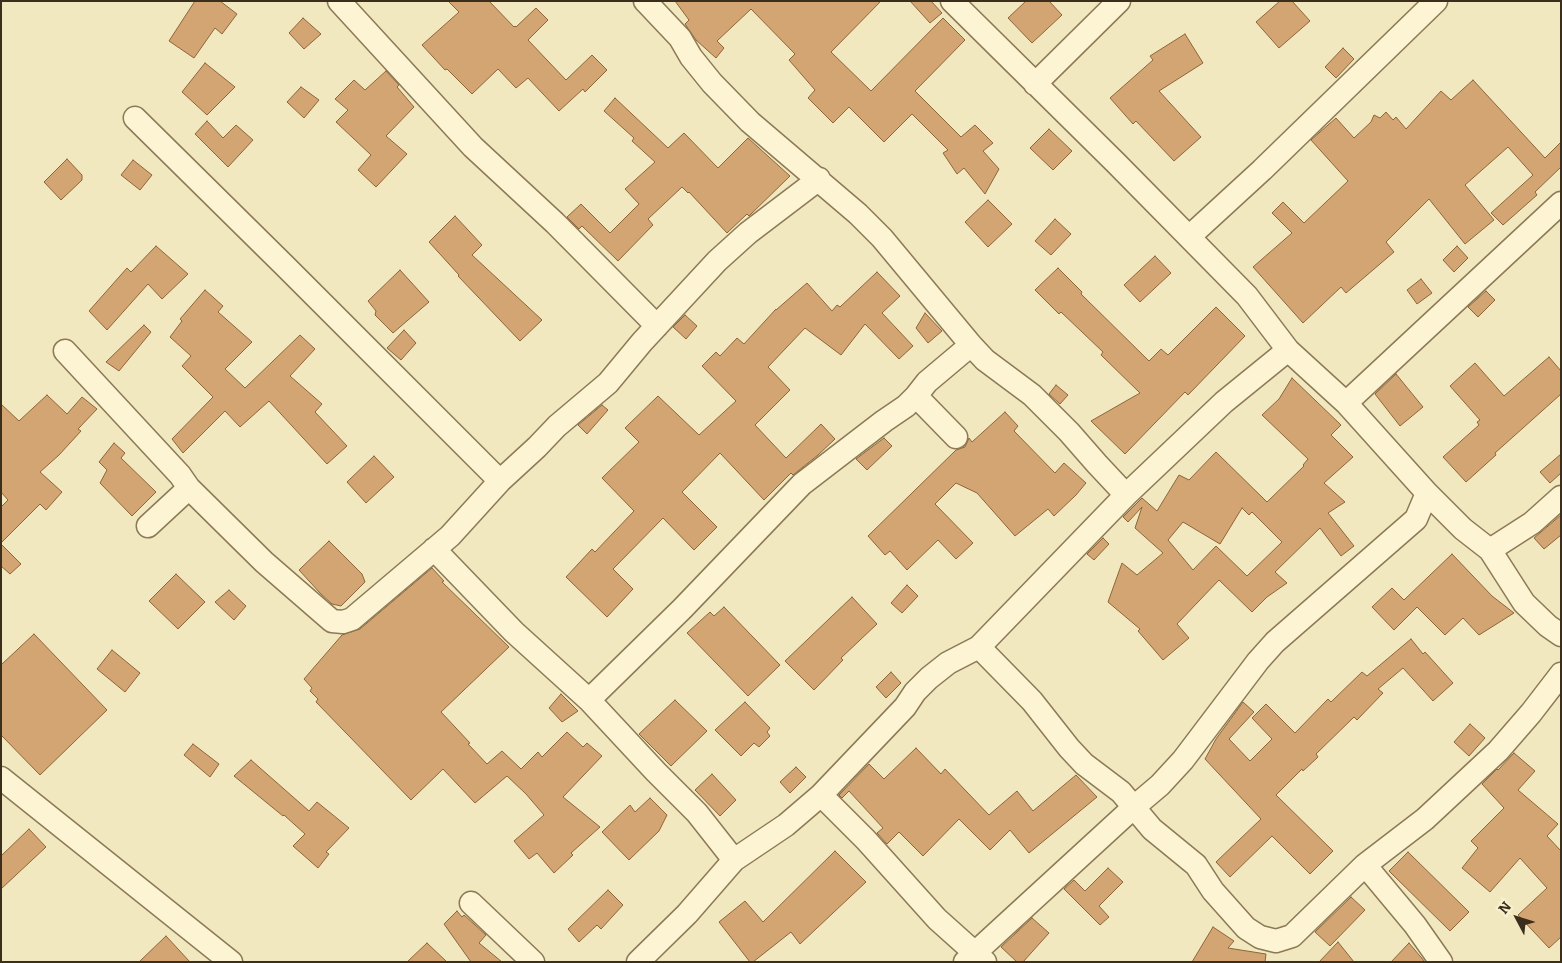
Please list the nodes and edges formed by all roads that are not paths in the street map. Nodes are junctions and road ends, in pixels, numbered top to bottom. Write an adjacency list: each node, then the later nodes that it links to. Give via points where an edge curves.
1 (339, 1): 11 (street, via 473,147 555,223)
2 (645, 1): 8 (street, via 680,38 712,83 744,116)
3 (952, 1): 6 (street)
4 (1119, 1): 6 (street)
5 (1436, 1): 10 (street)
6 (1035, 84): 10 (street)
7 (135, 118): 18 (street)
8 (819, 179): 11 (street, via 725,253); 12 (street, via 882,238)
9 (1561, 203): 16 (street)
10 (1189, 237): 13 (street, via 1247,296)
11 (657, 326): 18 (street, via 608,382)
12 (970, 345): 15 (street, via 927,382); 21 (street, via 1032,395)
13 (1288, 350): 16 (street); 21 (street, via 1224,402)
14 (65, 351): 19 (street)
15 (916, 396): 17 (street); 29 (street, via 802,484)
16 (1346, 403): 20 (street)
17 (956, 437)
18 (500, 481): 24 (street)
19 (189, 488): 23 (street); 24 (street, via 264,562 332,621 352,619)
20 (1427, 493): 25 (street, via 1463,529); 32 (street, via 1416,519 1274,642 1183,760 1160,786)
21 (1126, 494): 27 (street)
22 (1561, 497): 25 (street, via 1532,524)
23 (148, 526)
24 (434, 549): 29 (street, via 514,632)
25 (1490, 550): 26 (street, via 1524,603)
26 (1561, 634)
27 (979, 647): 31 (street, via 948,662 929,678); 32 (street, via 1032,701 1084,764 1121,792)
28 (1561, 674): 34 (street, via 1498,751 1425,819)
29 (589, 700): 33 (street, via 697,813)
30 (1, 778): 37 (street)
31 (821, 795): 33 (street, via 786,825); 36 (street)
32 (1134, 807): 34 (street, via 1152,829 1196,864 1213,891 1246,928 1260,937 1276,941 1292,936); 36 (street)
33 (734, 860): 39 (street, via 687,914)
34 (1365, 865): 40 (street)
35 (471, 903): 38 (street)
36 (975, 959)
37 (231, 962)
38 (533, 962)
39 (638, 962)
40 (1441, 962)

